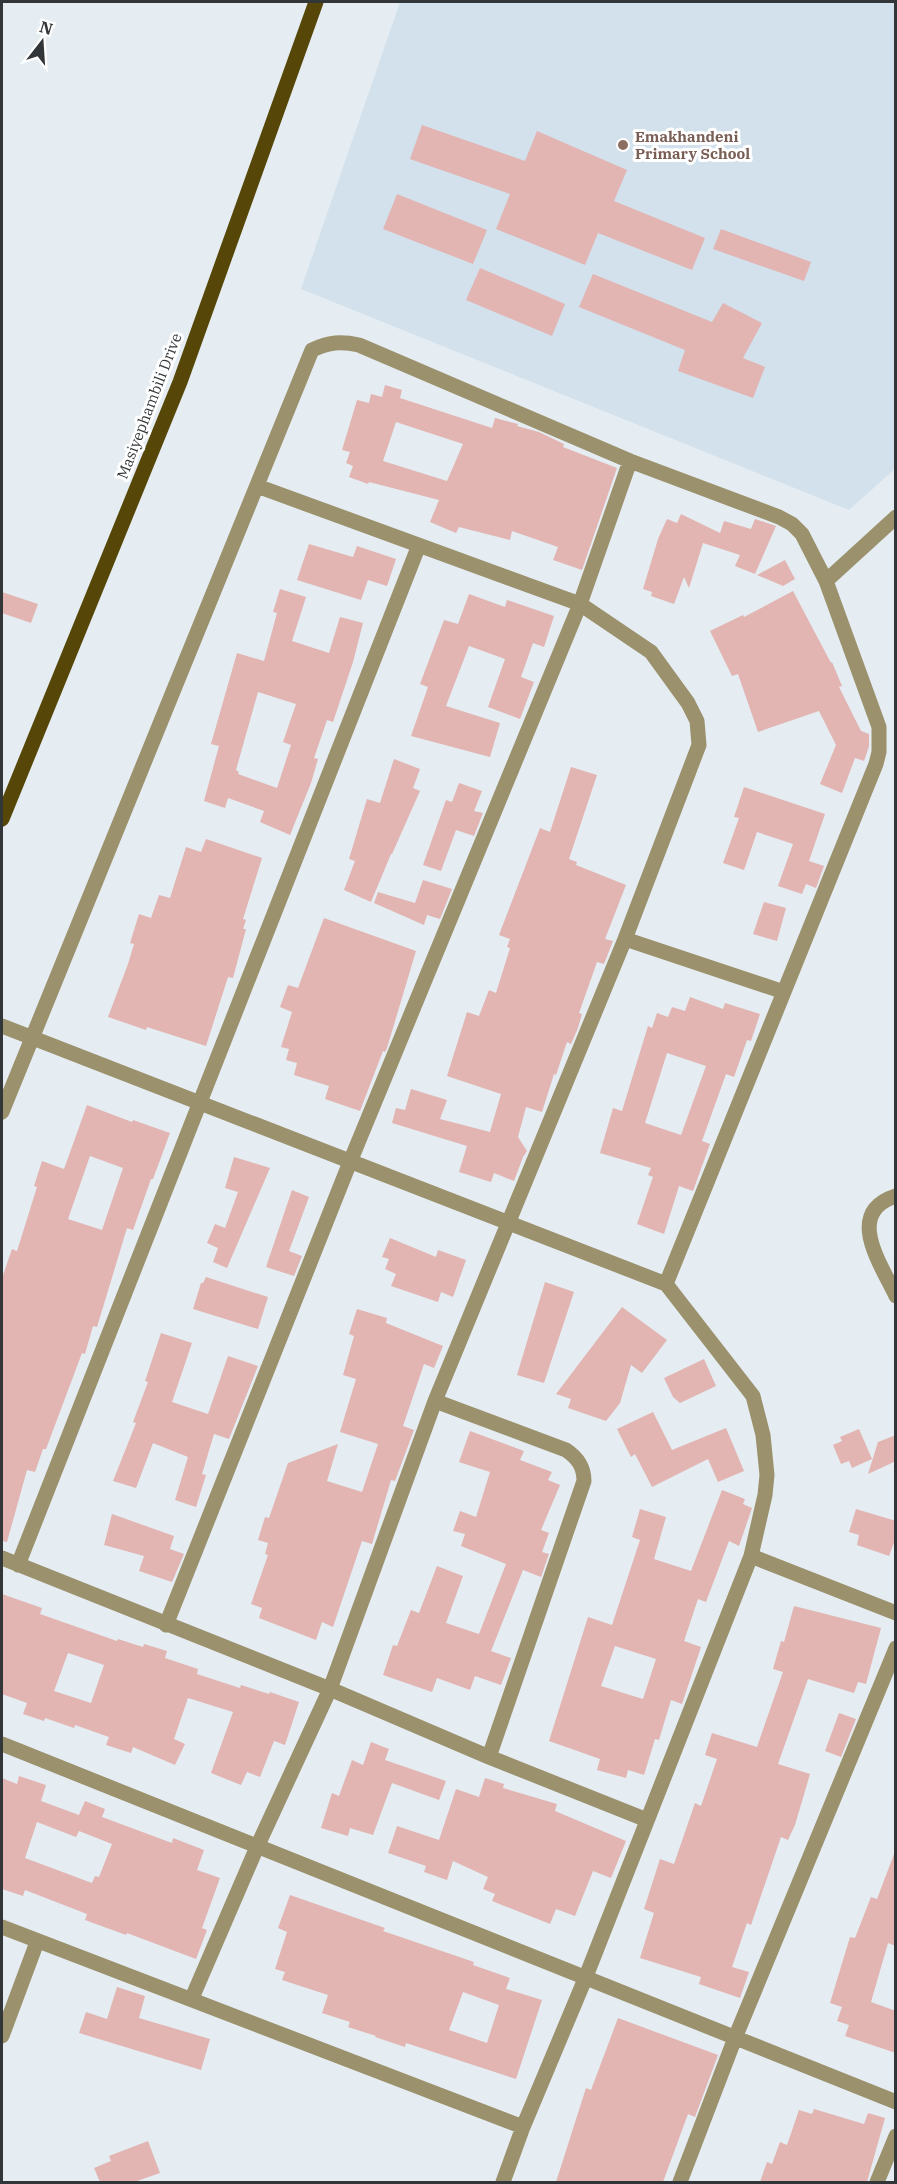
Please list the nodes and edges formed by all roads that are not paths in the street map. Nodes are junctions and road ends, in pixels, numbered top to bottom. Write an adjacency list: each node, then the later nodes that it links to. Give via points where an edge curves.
1 (316, 2): 8 (main road, Masiyephambili Drive, via 180,382)
2 (630, 461): 3 (street, via 359,345 336,342 312,350); 6 (street, via 792,524 802,534); 7 (street)
3 (256, 486): 5 (street); 12 (street)
4 (896, 517): 6 (street)
5 (419, 545): 7 (street); 13 (street)
6 (826, 581): 10 (street, via 879,727 879,752)
7 (580, 604): 9 (street, via 651,652 697,721 699,745); 15 (street)
8 (2, 819)
9 (625, 939): 10 (street); 17 (street)
10 (784, 992): 18 (street)
11 (2, 1026): 12 (street)
12 (32, 1039): 13 (street); 14 (street)
13 (201, 1104): 15 (street); 23 (street)
14 (2, 1112)
15 (350, 1162): 17 (street); 25 (street)
16 (896, 1196): 19 (street, via 878,1204 868,1224 869,1236)
17 (507, 1224): 18 (street); 20 (street)
18 (666, 1284): 21 (street, via 753,1396 767,1476)
19 (896, 1296)
20 (435, 1401): 27 (street); 29 (street, via 567,1450 576,1456 584,1473)
21 (751, 1556): 24 (street); 30 (street)
22 (2, 1558): 23 (street)
23 (18, 1565): 25 (street)
24 (896, 1613)
25 (166, 1625): 27 (street)
26 (896, 1648): 37 (street)
27 (330, 1689): 29 (street); 31 (street)
28 (2, 1744): 31 (street)
29 (489, 1757): 30 (street)
30 (647, 1820): 34 (street)
31 (257, 1847): 34 (street); 35 (street)
32 (2, 1927): 33 (street)
33 (37, 1942): 35 (street); 36 (street)
34 (585, 1979): 37 (street); 39 (street)
35 (192, 1998): 39 (street)
36 (2, 2036)
37 (735, 2038): 38 (street); 42 (street)
38 (896, 2102)
39 (523, 2127): 41 (street)
40 (896, 2136): 43 (street)
41 (503, 2182)
42 (680, 2182)
43 (877, 2182)

